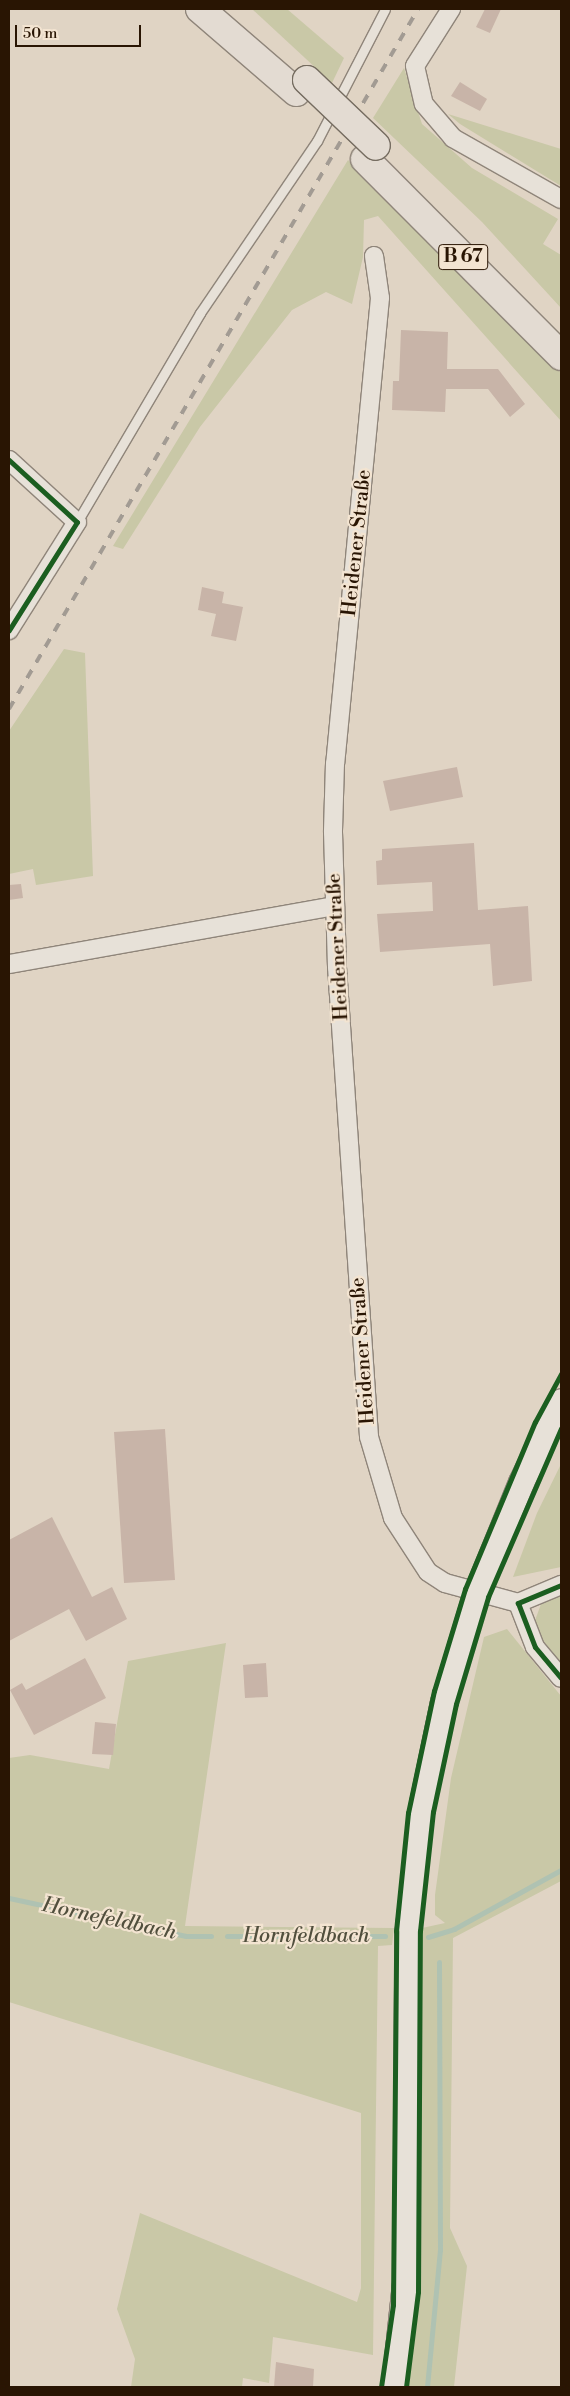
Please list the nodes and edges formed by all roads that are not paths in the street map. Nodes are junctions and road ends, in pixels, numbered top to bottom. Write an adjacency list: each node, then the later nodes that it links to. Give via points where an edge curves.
1 (200, 9): 5 (highway, B 67)
2 (222, 9): 5 (highway, B 67)
3 (385, 9): 12 (lane, via 317,141 200,313)
4 (451, 9): 7 (street, via 415,66 424,104 452,138)
5 (301, 86): 6 (highway, B 67)
6 (370, 153): 9 (highway, B 67); 10 (highway, B 67)
7 (561, 199)
8 (374, 256): 14 (street, Heidener Straße, via 380,298 335,763)
9 (561, 331)
10 (561, 356)
11 (9, 460): 12 (street)
12 (76, 522): 13 (street)
13 (9, 630)
14 (335, 906): 15 (street); 18 (street, Heidener Straße, via 369,1437 383,1492 406,1543 428,1572 445,1583)
15 (9, 964)
16 (561, 1401): 18 (main road, via 521,1482)
17 (561, 1585): 19 (street)
18 (476, 1593): 19 (street, Heidener Straße); 21 (main road, via 443,1702 413,1867 405,1983 406,2272)
19 (518, 1604): 20 (street, via 535,1647)
20 (561, 1678)
21 (394, 2387)

